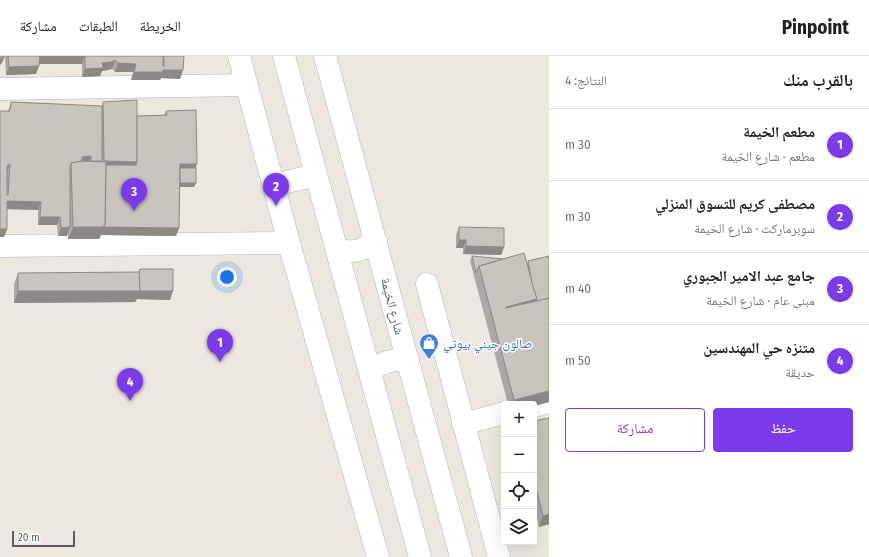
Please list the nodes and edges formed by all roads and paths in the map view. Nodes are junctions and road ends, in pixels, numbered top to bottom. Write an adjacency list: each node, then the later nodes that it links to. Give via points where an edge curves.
1 (239, 56): 4 (street)
2 (284, 56): 6 (street)
3 (325, 56): 8 (street, شارع الخيمة)
4 (247, 85): 5 (street); 7 (street)
5 (0, 89)
6 (316, 175): 7 (street); 11 (street)
7 (274, 185): 9 (street)
8 (376, 241): 11 (street, via 358,251); 13 (street, شارع الخيمة)
9 (289, 243): 10 (street); 19 (street)
10 (0, 246)
11 (337, 250): 14 (street)
12 (427, 284): 18 (street)
13 (408, 360): 14 (street, via 388,362); 21 (street, شارع الخيمة)
14 (370, 371): 20 (street)
15 (549, 402): 16 (street)
16 (537, 405)
17 (501, 415): 18 (street)
18 (463, 424): 22 (street)
19 (378, 557)
20 (420, 557)
21 (461, 557)
22 (499, 557)

